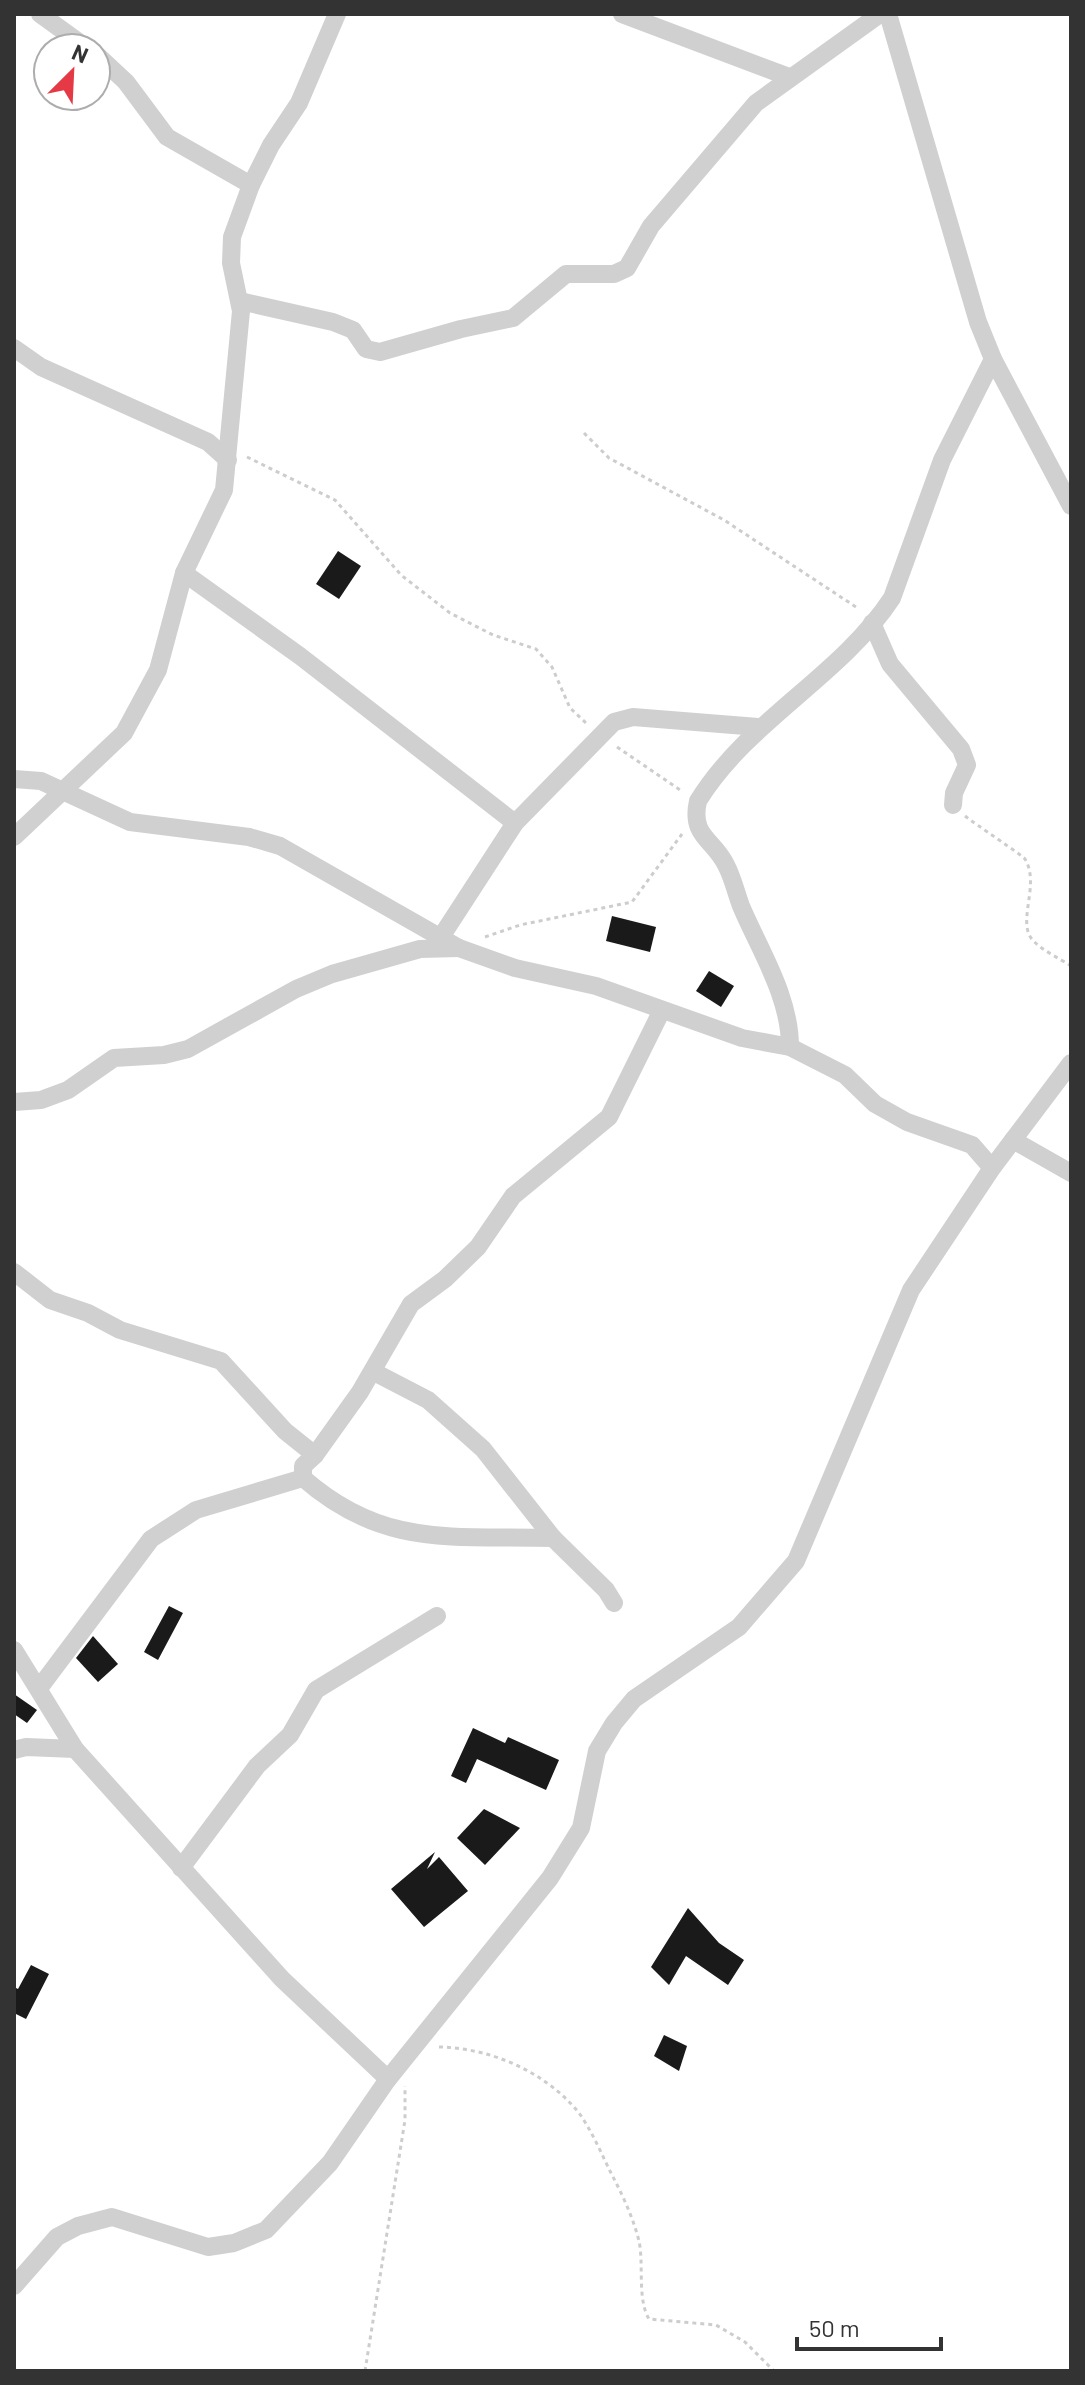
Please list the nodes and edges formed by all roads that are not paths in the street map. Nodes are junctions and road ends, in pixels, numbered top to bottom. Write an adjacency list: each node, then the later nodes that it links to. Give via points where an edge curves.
1 (40, 14): 6 (street)
2 (337, 14): 9 (street, via 299,103)
3 (622, 14): 8 (street)
4 (880, 14): 8 (street)
5 (888, 14): 12 (street)
6 (65, 32)
7 (112, 69): 9 (street, via 167,137)
8 (789, 77): 10 (street, via 756,103 670,203 627,268 614,274 566,274 513,318 380,352 366,349 353,330 333,322)
9 (251, 185): 10 (street, via 230,250)
10 (240, 301): 13 (street)
11 (14, 348): 13 (street, via 41,367)
12 (993, 359): 14 (street); 16 (street, via 942,460 892,598)
13 (228, 454): 15 (street, via 224,490)
14 (1071, 506)
15 (184, 573): 19 (street, via 151,687 124,733); 21 (street)
16 (872, 623): 17 (street, via 824,674); 20 (street, via 883,654 961,749 967,765)
17 (758, 727): 21 (street, via 633,717 614,722); 26 (street, via 696,808 701,836 725,861 768,957 790,1029)
18 (14, 779): 19 (street, via 41,781)
19 (62, 793): 22 (street); 23 (street, via 130,822 280,846)
20 (953, 805)
21 (515, 823): 23 (street)
22 (14, 837)
23 (441, 937): 24 (street)
24 (459, 948): 25 (street); 28 (street, via 420,949 332,974 188,1049 114,1058 68,1090)
25 (662, 1010): 26 (street, via 742,1038); 33 (street, via 609,1117 513,1196 478,1247 411,1304)
26 (790, 1047): 30 (street, via 845,1075 875,1104 907,1122 972,1145)
27 (1071, 1063): 29 (street)
28 (14, 1102)
29 (1013, 1140): 30 (street); 31 (street)
30 (992, 1168): 44 (street, via 911,1290 796,1561 739,1627 634,1699 614,1723 597,1751 581,1828 550,1878)
31 (1071, 1173)
32 (14, 1272): 34 (street, via 50,1300 120,1330 221,1361 285,1431)
33 (374, 1372): 34 (street); 36 (street, via 428,1400 483,1449)
34 (315, 1455): 35 (street, via 303,1466)
35 (303, 1478): 36 (street, via 357,1516 423,1537); 40 (street, via 196,1510 151,1539)
36 (553, 1538): 37 (street)
37 (614, 1603)
38 (437, 1616): 43 (street, via 316,1690 290,1735 257,1766)
39 (14, 1650): 40 (street)
40 (40, 1687): 41 (street)
41 (75, 1749): 42 (street); 43 (street)
42 (14, 1750)
43 (181, 1868): 44 (street, via 282,1979)
44 (388, 2079): 45 (street, via 330,2163 266,2230 208,2247 128,2220 91,2221 51,2242)
45 (14, 2286)

